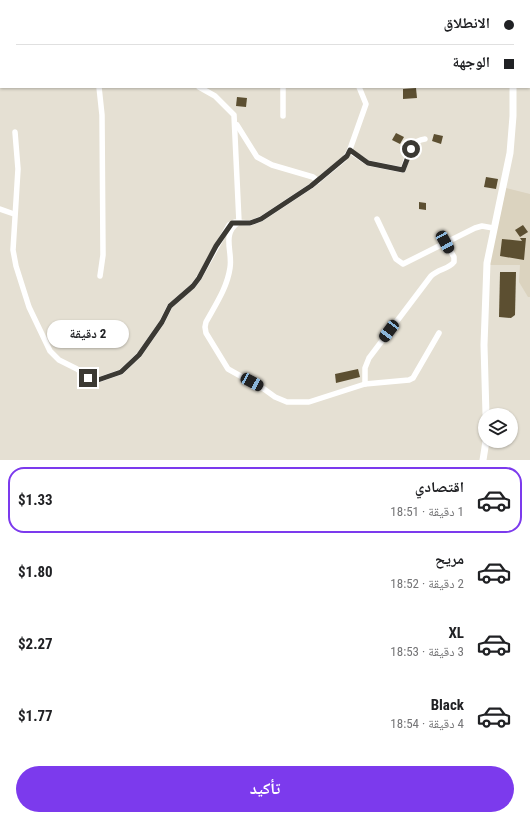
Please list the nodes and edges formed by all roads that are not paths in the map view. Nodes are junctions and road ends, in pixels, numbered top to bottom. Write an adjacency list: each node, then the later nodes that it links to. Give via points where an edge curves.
1 (99, 88): 18 (street, via 102,120 103,255)
2 (201, 88): 7 (street, via 232,111)
3 (283, 88): 6 (street)
4 (359, 88): 10 (street, via 366,104)
5 (513, 88): 16 (main road, via 510,153)
6 (283, 116)
7 (236, 123): 11 (street, via 257,157 272,165); 15 (street, via 235,164)
8 (15, 132): 13 (street, via 18,169)
9 (426, 139): 10 (street, via 413,145 403,170 368,163)
10 (350, 150): 11 (street, via 347,156)
11 (318, 180): 15 (street, via 256,222)
12 (0, 209): 13 (street)
13 (14, 214): 15 (street, via 14,260 29,307 47,347 60,360 77,369 91,381 121,372 139,355 170,306 199,278 227,228 232,223)
14 (377, 219): 17 (street, via 400,264)
15 (239, 222): 20 (street, via 229,236 231,267 226,286 205,327 225,366 278,399 295,403 314,401)
16 (493, 228): 17 (street, via 475,228); 21 (main road, via 486,271)
17 (445, 242): 20 (street, via 454,257 454,262 431,276 372,354 365,368)
18 (100, 276)
19 (439, 333): 20 (street, via 411,379)
20 (365, 384)
21 (486, 408)
22 (485, 448): 23 (main road)
23 (483, 460)

